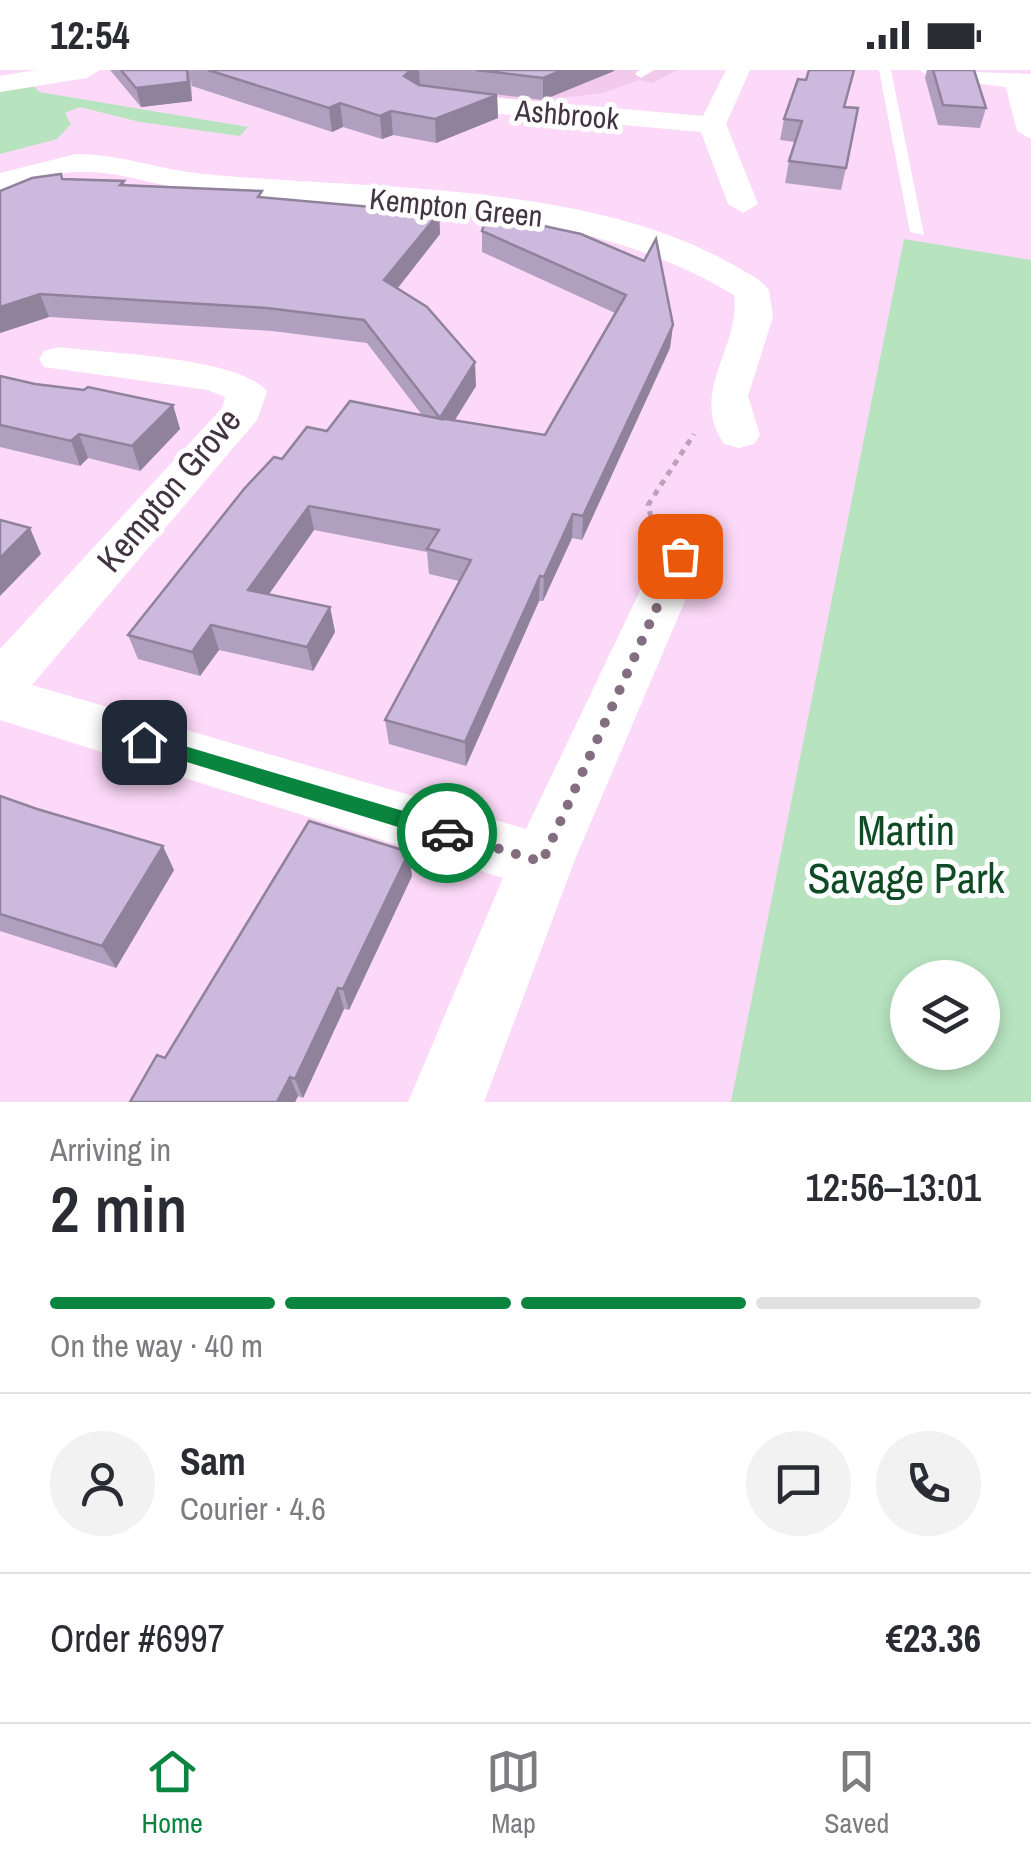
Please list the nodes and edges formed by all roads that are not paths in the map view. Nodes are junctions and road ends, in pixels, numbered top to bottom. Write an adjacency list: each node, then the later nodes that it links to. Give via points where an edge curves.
1 (87, 70): 6 (main road)
2 (738, 70): 8 (street)
3 (885, 70): 12 (lane)
4 (932, 70): 5 (main road)
5 (1024, 81): 9 (street)
6 (0, 84)
7 (422, 97): 8 (street, Ashbrook)
8 (712, 124): 11 (street)
9 (1029, 124)
10 (0, 184): 14 (street, Kempton Green, via 34,170 90,163 194,182 467,206 626,234 722,268 751,290 755,316 728,396)
11 (743, 204)
12 (918, 232)
13 (58, 359): 16 (street, Kempton Grove, via 217,379 247,392 242,411)
14 (739, 435)
15 (679, 556): 18 (street)
16 (0, 684)
17 (0, 698): 18 (street)
18 (542, 862): 19 (street)
19 (446, 1102)

